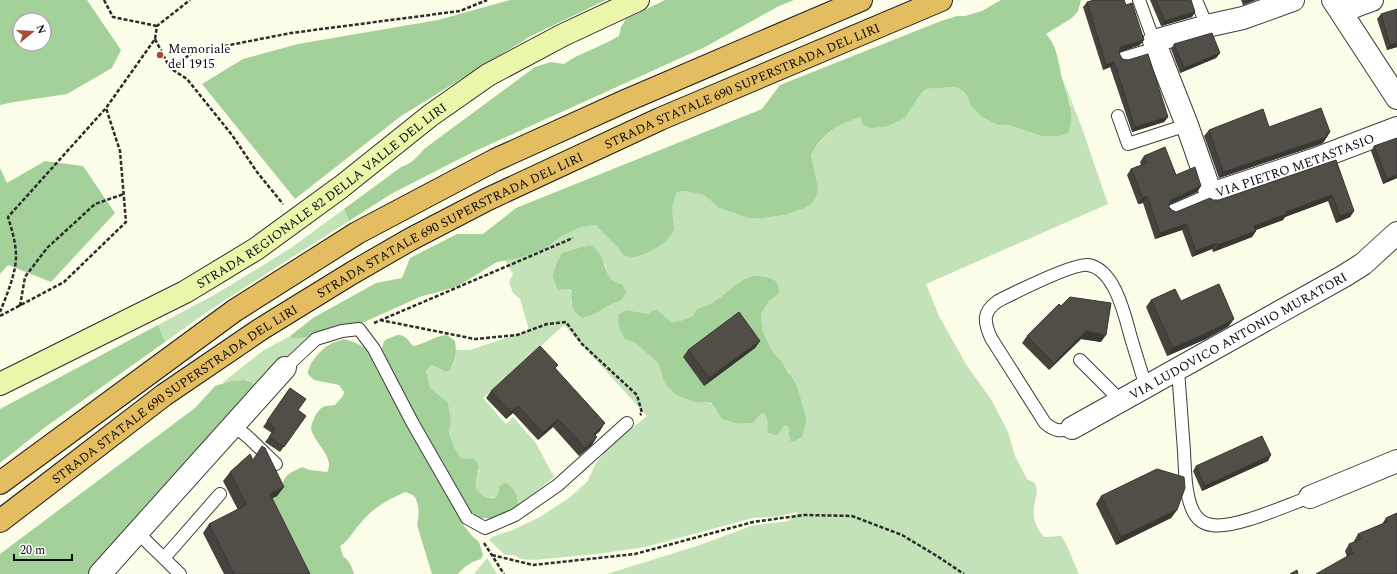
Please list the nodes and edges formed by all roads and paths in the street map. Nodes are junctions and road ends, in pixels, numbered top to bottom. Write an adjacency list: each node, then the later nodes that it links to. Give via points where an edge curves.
1 (104, 0): 12 (path, via 113,17)
2 (191, 0): 12 (path)
3 (487, 0): 17 (path, via 460,11 291,33 194,52)
4 (638, 0): 25 (main road, STRADA REGIONALE 82 DELLA VALLE DEL LIRI, via 562,34 488,75 431,115)
5 (861, 0): 45 (highway, via 495,160 357,233 234,311)
6 (941, 0): 49 (highway, STRADA STATALE 690 SUPERSTRADA DEL LIRI, via 660,119 488,198 411,239 261,329 164,394)
7 (1139, 0): 15 (lane)
8 (1196, 0): 13 (lane)
9 (1293, 0): 13 (street, via 1243,18)
10 (1372, 0): 11 (street, via 1358,5)
11 (1338, 6): 18 (street)
12 (157, 26): 14 (path)
13 (1207, 26): 15 (street)
14 (155, 39): 17 (path); 19 (path)
15 (1156, 45): 16 (lane); 21 (street, VIA PIETRO METASTASIO)
16 (1123, 58)
17 (170, 68): 25 (path, via 187,79 287,209)
18 (1393, 85)
19 (106, 108): 23 (path, via 120,151); 30 (path, via 8,217 14,234 16,258 9,289)
20 (1118, 116): 21 (lane, via 1128,144)
21 (1187, 125): 24 (street, VIA PIETRO METASTASIO)
22 (1397, 128): 24 (street, VIA PIETRO METASTASIO, via 1313,160)
23 (124, 194): 29 (path, via 95,204 47,248 25,277); 29 (path, via 126,222 64,282)
24 (1211, 194): 26 (lane)
25 (310, 210): 37 (main road, STRADA REGIONALE 82 DELLA VALLE DEL LIRI, via 256,249 185,292)
26 (1172, 211)
27 (1397, 233): 36 (street, VIA LUDOVICO ANTONIO MURATORI, via 1363,264 1344,276)
28 (572, 238): 32 (path)
29 (20, 306): 31 (path)
30 (0, 312)
31 (0, 316)
32 (380, 320): 33 (path); 40 (path, via 474,339 517,335 546,324 566,322 582,344 637,395 642,414)
33 (358, 329): 35 (lane, via 316,339); 48 (lane, via 374,349)
34 (1080, 360): 39 (lane)
35 (285, 368): 41 (street)
36 (1178, 370): 38 (street, VIA LUDOVICO ANTONIO MURATORI); 47 (lane, via 1187,486 1193,510 1200,520 1212,525 1233,524)
37 (0, 384)
38 (1146, 387): 39 (street, VIA LUDOVICO ANTONIO MURATORI); 42 (lane, via 1118,297 1104,274 1094,267 1082,265 1069,269 998,301 989,308 986,317 991,338 1045,422 1058,431)
39 (1122, 401): 42 (street, VIA LUDOVICO ANTONIO MURATORI)
40 (627, 423): 48 (lane, via 558,485 515,515 485,528)
41 (233, 425): 44 (lane); 50 (street)
42 (1072, 428)
43 (1397, 461): 47 (street)
44 (276, 464)
45 (0, 483)
46 (220, 494): 52 (lane)
47 (1310, 497)
48 (467, 518): 51 (path)
49 (0, 521)
50 (137, 532): 52 (lane); 53 (street)
51 (492, 555): 55 (path); 56 (path, via 533,565 627,555 753,522 804,515 852,516 902,535)
52 (164, 558): 54 (lane)
53 (100, 574)
54 (180, 574)
55 (504, 574)
56 (964, 574)

